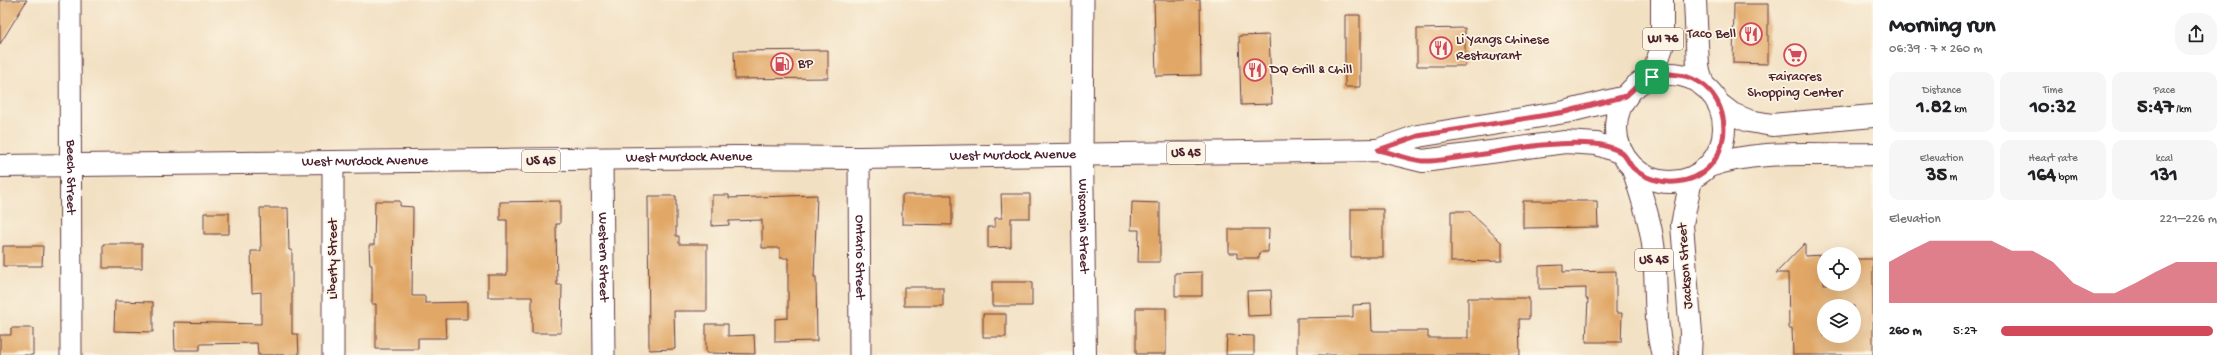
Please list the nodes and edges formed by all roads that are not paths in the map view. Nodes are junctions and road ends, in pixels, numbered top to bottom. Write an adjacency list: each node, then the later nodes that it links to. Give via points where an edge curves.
1 (70, 0): 17 (street, Beech Street)
2 (1083, 0): 11 (street, Wisconsin Street)
3 (1662, 0): 5 (main road, WI 76, via 1662,47)
4 (1695, 0): 6 (main road, WI 76, via 1698,67)
5 (1652, 77): 6 (main road, via 1670,74 1688,76); 7 (main road)
6 (1703, 85): 8 (main road)
7 (1626, 96): 10 (main road, West Murdock Avenue / US 45, via 1565,112 1418,136); 15 (main road, via 1619,109 1616,124 1617,139)
8 (1719, 104): 9 (main road, via 1732,114 1749,121 1772,125); 19 (main road, via 1724,119 1725,135 1720,151)
9 (1873, 116)
10 (1378, 150): 11 (main road, West Murdock Avenue / US 45); 15 (main road, West Murdock Avenue / US 45, via 1422,161 1565,142 1597,144)
11 (1082, 154): 13 (main road, West Murdock Avenue / US 45); 25 (main road, Wisconsin Street)
12 (1873, 154): 19 (main road, via 1748,157 1726,160)
13 (859, 158): 14 (main road, West Murdock Avenue / US 45); 24 (street, Ontario Street)
14 (602, 160): 16 (main road, West Murdock Avenue / US 45); 23 (street, Western Street)
15 (1627, 160): 20 (main road, via 1645,176 1660,182 1676,182); 26 (main road, US 45, via 1649,224)
16 (333, 162): 17 (main road, West Murdock Avenue / US 45); 22 (street, Liberty Street)
17 (72, 165): 18 (main road, West Murdock Avenue / US 45); 21 (street, Beech Street)
18 (0, 166)
19 (1709, 166): 20 (main road)
20 (1691, 178): 27 (main road, Jackson Street / US 45, via 1682,225 1691,333)
21 (71, 355)
22 (333, 355)
23 (604, 355)
24 (860, 355)
25 (1085, 355)
26 (1664, 355)
27 (1690, 355)

